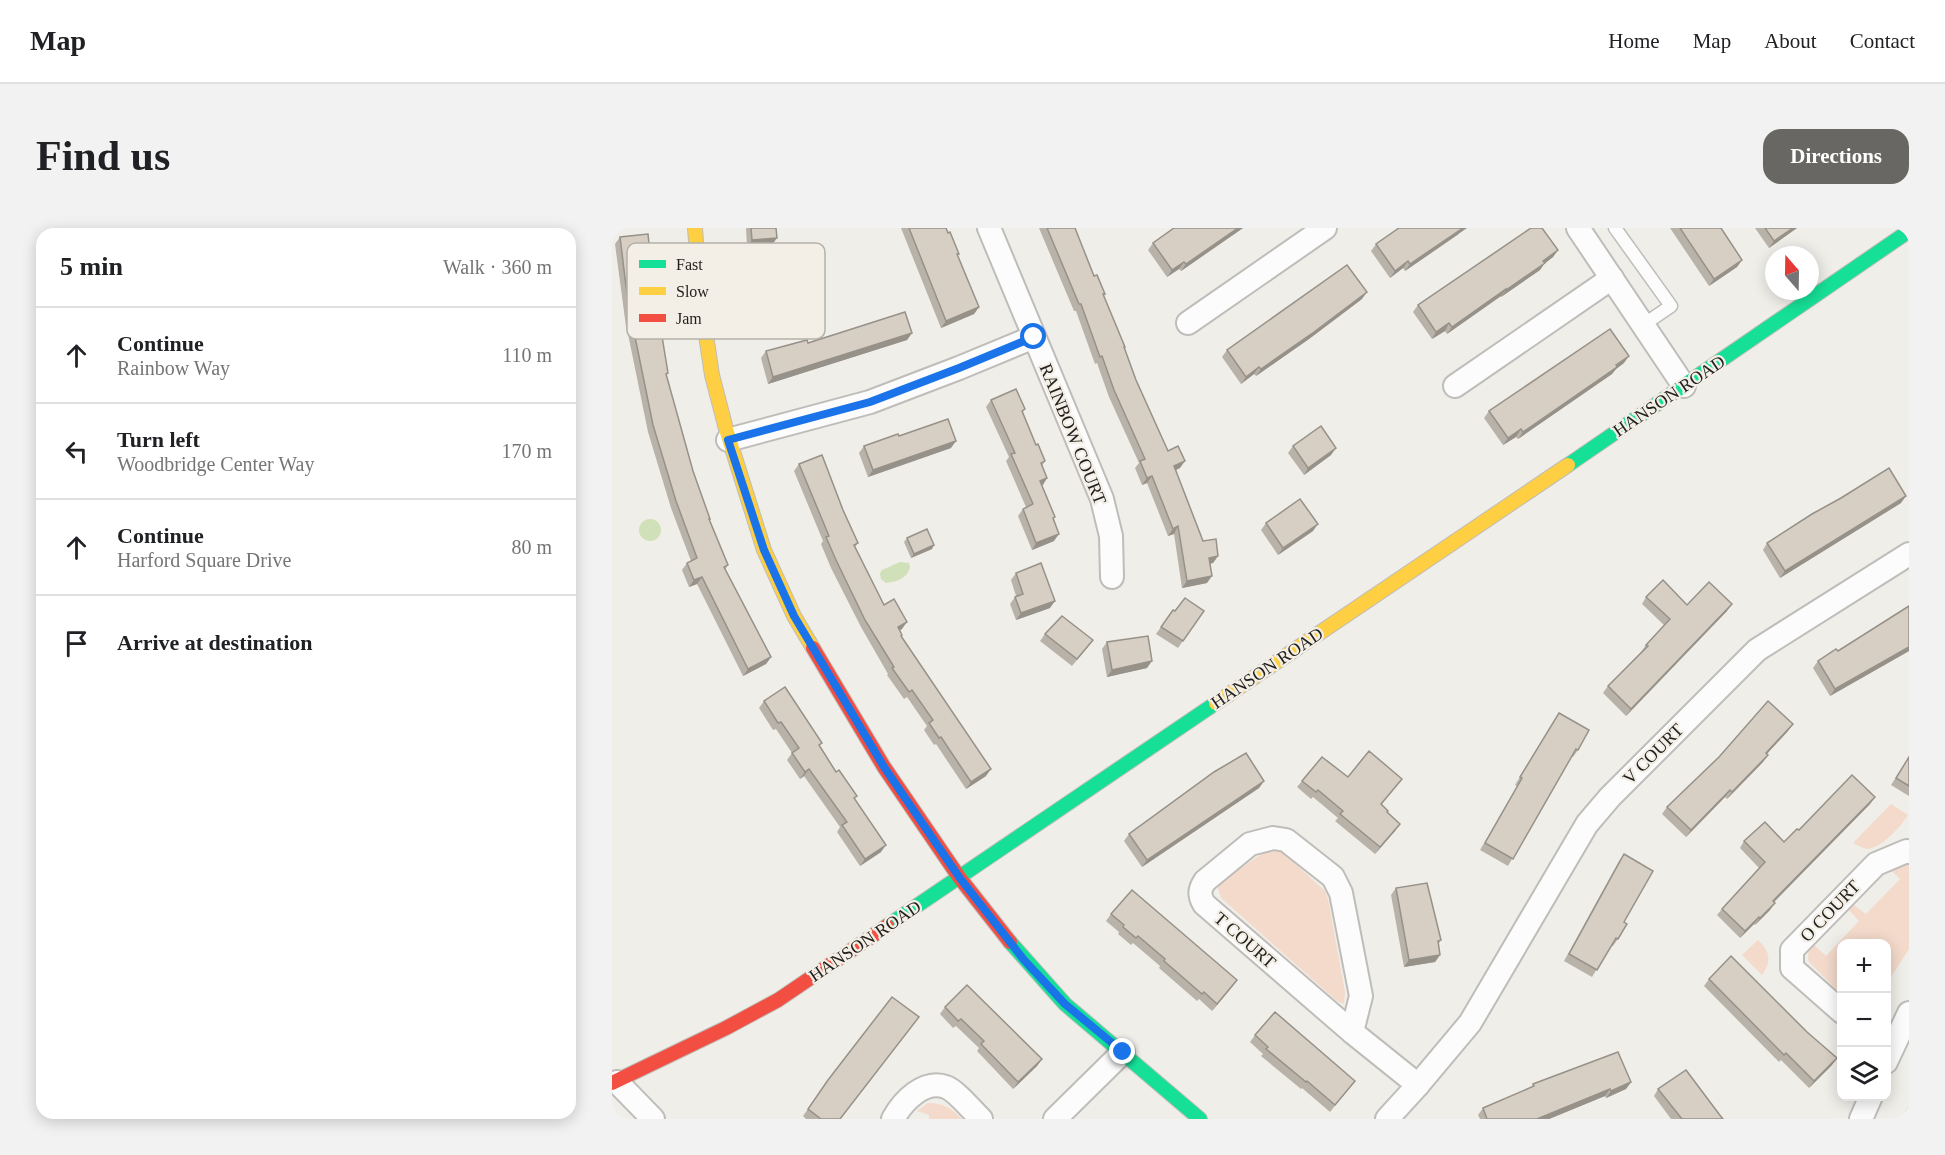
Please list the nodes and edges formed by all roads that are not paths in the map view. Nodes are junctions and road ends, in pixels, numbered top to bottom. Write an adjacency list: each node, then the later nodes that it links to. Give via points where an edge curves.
1 (695, 228): 7 (street)
2 (989, 228): 11 (street, RAINBOW COURT)
3 (1325, 228): 9 (street)
4 (1578, 228): 8 (street)
5 (1616, 228): 10 (lane, via 1671,306)
6 (1909, 231): 14 (street, HANSON ROAD)
7 (696, 243)
8 (1612, 278): 10 (street); 13 (street)
9 (1188, 323)
10 (1643, 325): 14 (street)
11 (1034, 337): 15 (street, via 870,402); 17 (street, RAINBOW COURT, via 1102,499 1112,536)
12 (706, 339): 15 (street)
13 (1455, 386)
14 (1684, 386): 19 (street, HANSON ROAD)
15 (728, 440): 19 (street, via 764,550 794,616 884,767)
16 (1909, 554): 26 (street, V COURT, via 1757,650 1610,797 1587,824 1470,1023)
17 (1112, 577)
18 (1909, 852): 20 (street, O COURT, via 1876,864 1792,950 1792,968)
19 (959, 877): 24 (street, via 1024,960 1065,1004); 25 (street, HANSON ROAD, via 778,1000)
20 (1837, 1008)
21 (1909, 1013): 23 (street)
22 (1352, 1032): 22 (street, T COURT, via 1361,996 1341,893 1333,878 1286,840 1273,838 1250,844 1205,881 1200,898); 26 (street, T COURT)
23 (1891, 1049)
24 (1123, 1052): 31 (street); 32 (street)
25 (614, 1083): 28 (street)
26 (1418, 1085): 33 (street, V COURT)
27 (1869, 1101): 34 (street)
28 (653, 1119)
29 (893, 1119): 30 (street, via 919,1090 931,1085 948,1087)
30 (981, 1119)
31 (1055, 1119)
32 (1200, 1119)
33 (1387, 1119)
34 (1861, 1119)

